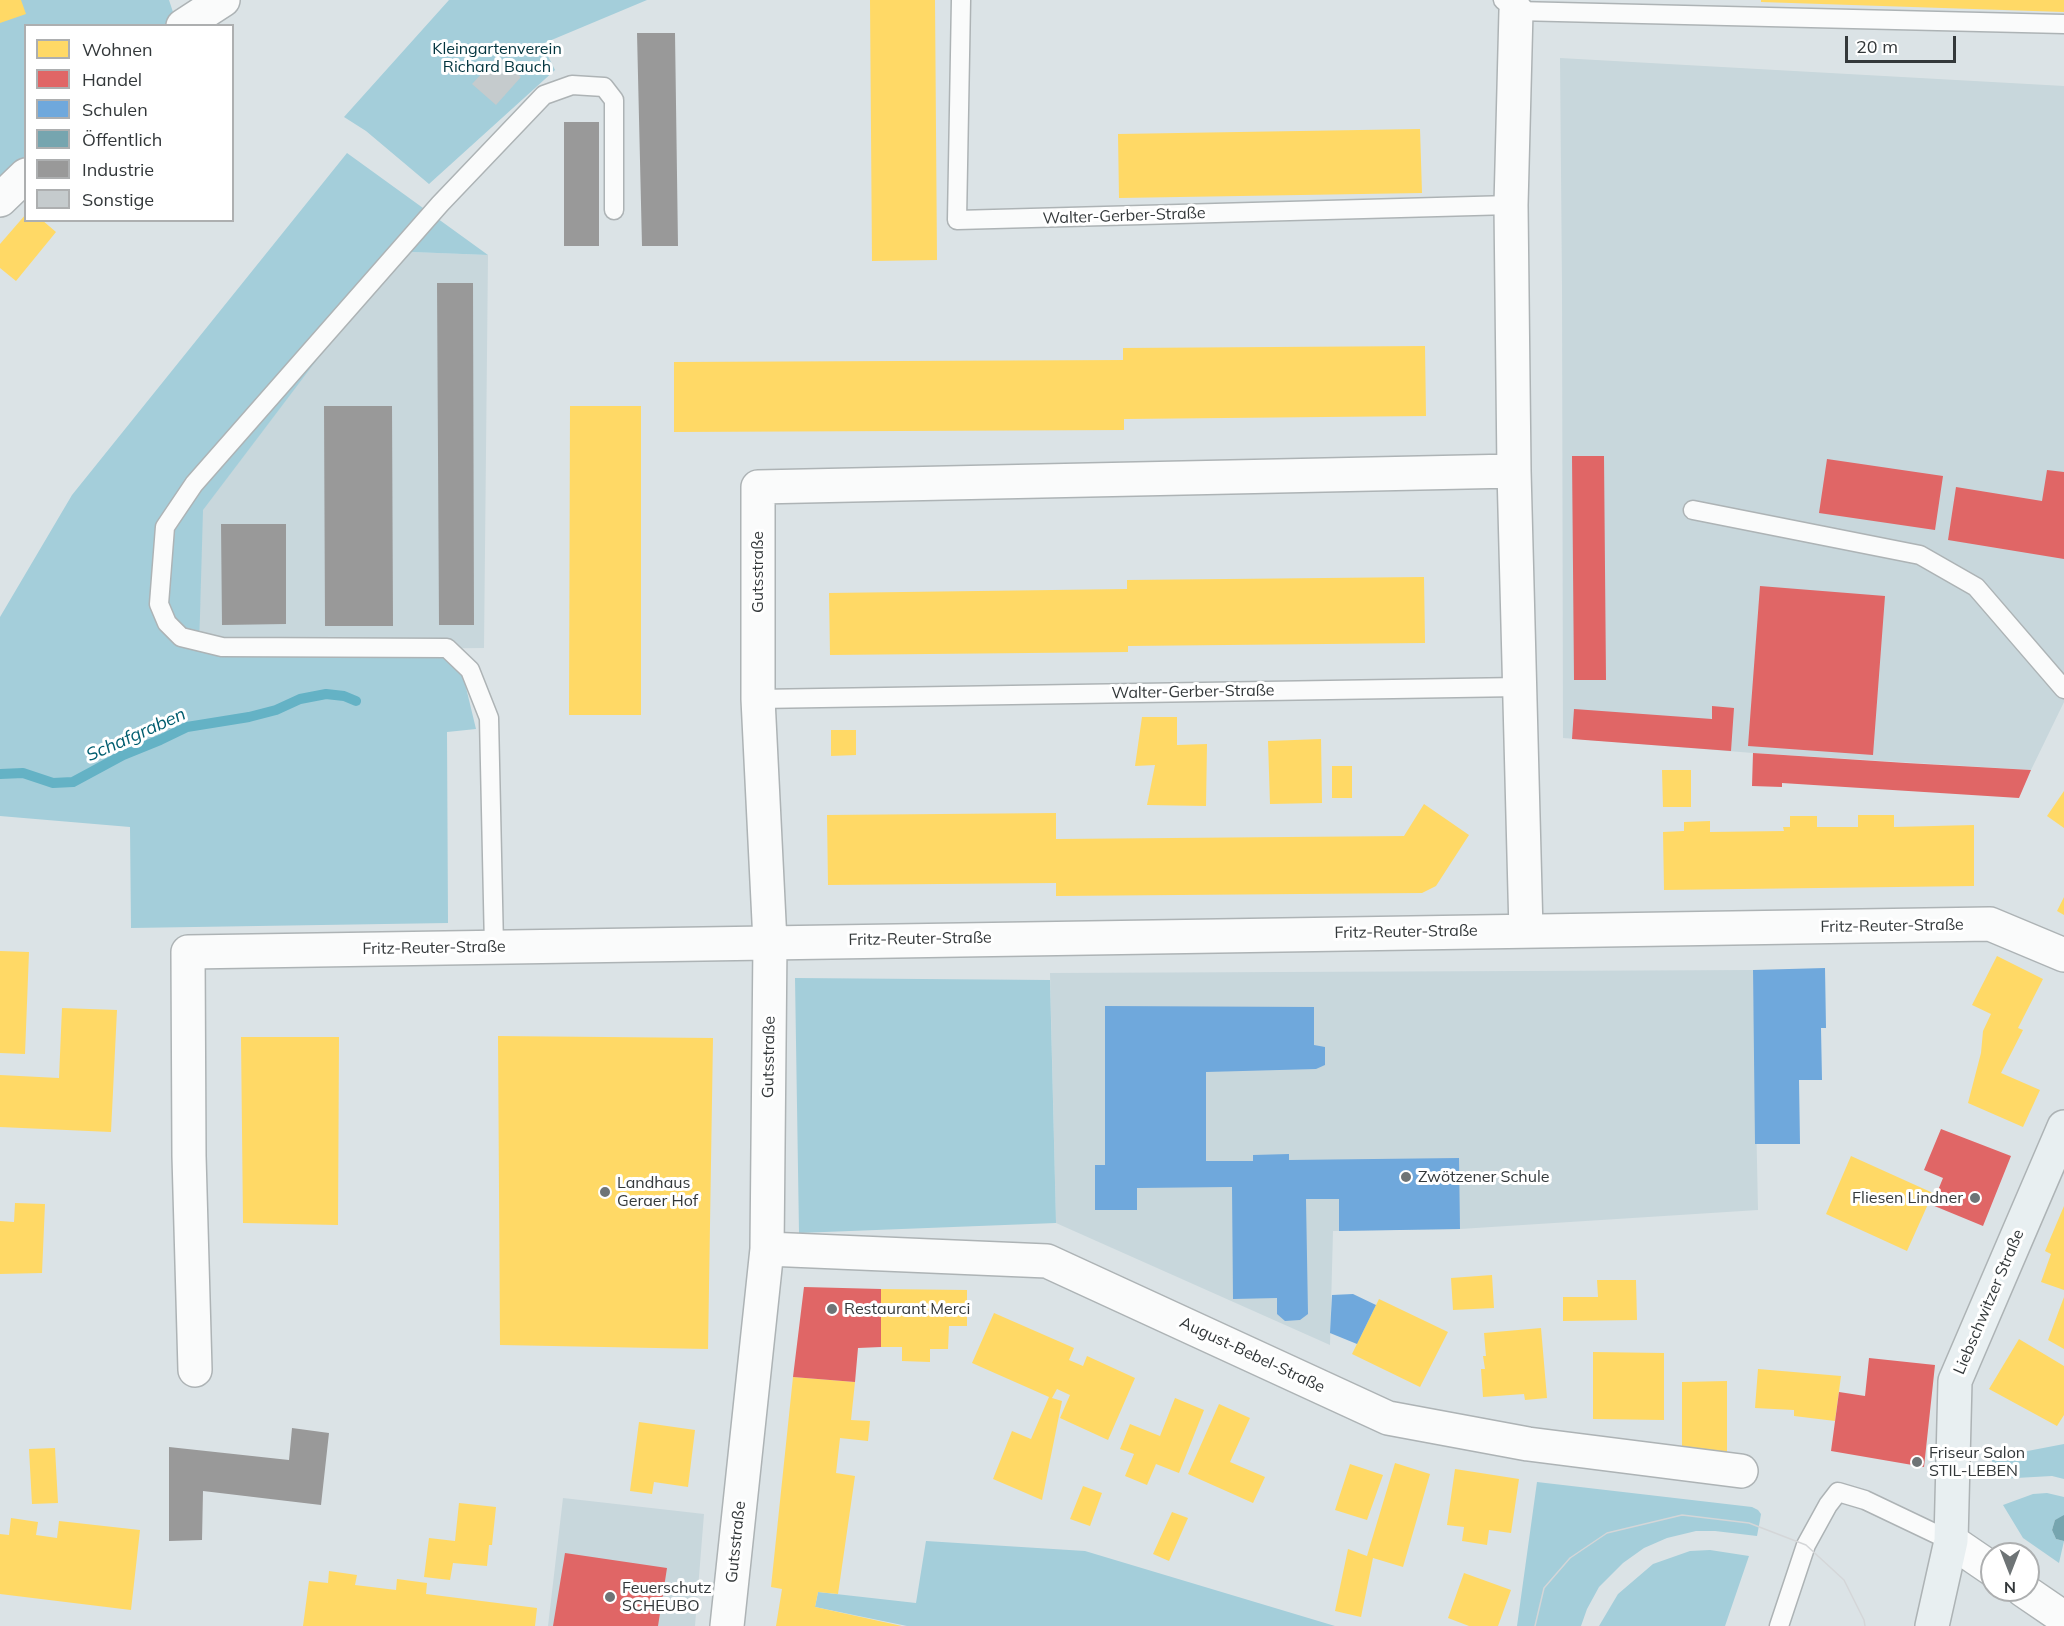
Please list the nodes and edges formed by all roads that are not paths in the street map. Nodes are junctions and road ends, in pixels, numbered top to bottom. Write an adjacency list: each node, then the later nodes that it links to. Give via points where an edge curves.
1 (223, 0): 4 (street)
2 (960, 0): 8 (lane, Walter-Gerber-Straße, via 957,220)
3 (1510, 5): 5 (lane); 8 (street)
4 (186, 24)
5 (2064, 24)
6 (24, 178): 7 (street)
7 (0, 200)
8 (1511, 205): 10 (street)
9 (614, 210): 17 (lane, via 614,100 604,87 572,85 544,95 440,204 194,484 165,527 159,604 167,623 181,637 222,647 447,648 470,670 489,718)
10 (1514, 471): 12 (street); 14 (street, Gutsstraße, via 758,487)
11 (1694, 510): 13 (lane, via 1920,555 1976,587)
12 (1520, 687): 14 (lane, Walter-Gerber-Straße); 15 (street)
13 (2064, 689)
14 (758, 699): 16 (street, Gutsstraße)
15 (1526, 931): 16 (street, Fritz-Reuter-Straße); 18 (street, Fritz-Reuter-Straße, via 1990,924)
16 (770, 942): 17 (street, Fritz-Reuter-Straße); 20 (street, Gutsstraße)
17 (494, 947): 21 (street, Fritz-Reuter-Straße, via 188,952)
18 (2064, 955)
19 (2064, 1127): 23 (main road, Liebschwitzer Straße, via 1955,1381)
20 (767, 1249): 22 (street, August-Bebel-Straße, via 1047,1261 1388,1418 1528,1444); 27 (street, Gutsstraße)
21 (195, 1370)
22 (1741, 1471)
23 (1951, 1541): 24 (street); 28 (lane, via 1865,1500 1838,1492 1806,1545); 29 (main road, Liebschwitzer Straße)
24 (1980, 1561)
25 (2040, 1602): 26 (street)
26 (2064, 1618)
27 (727, 1626)
28 (1779, 1626)
29 (1932, 1626)

